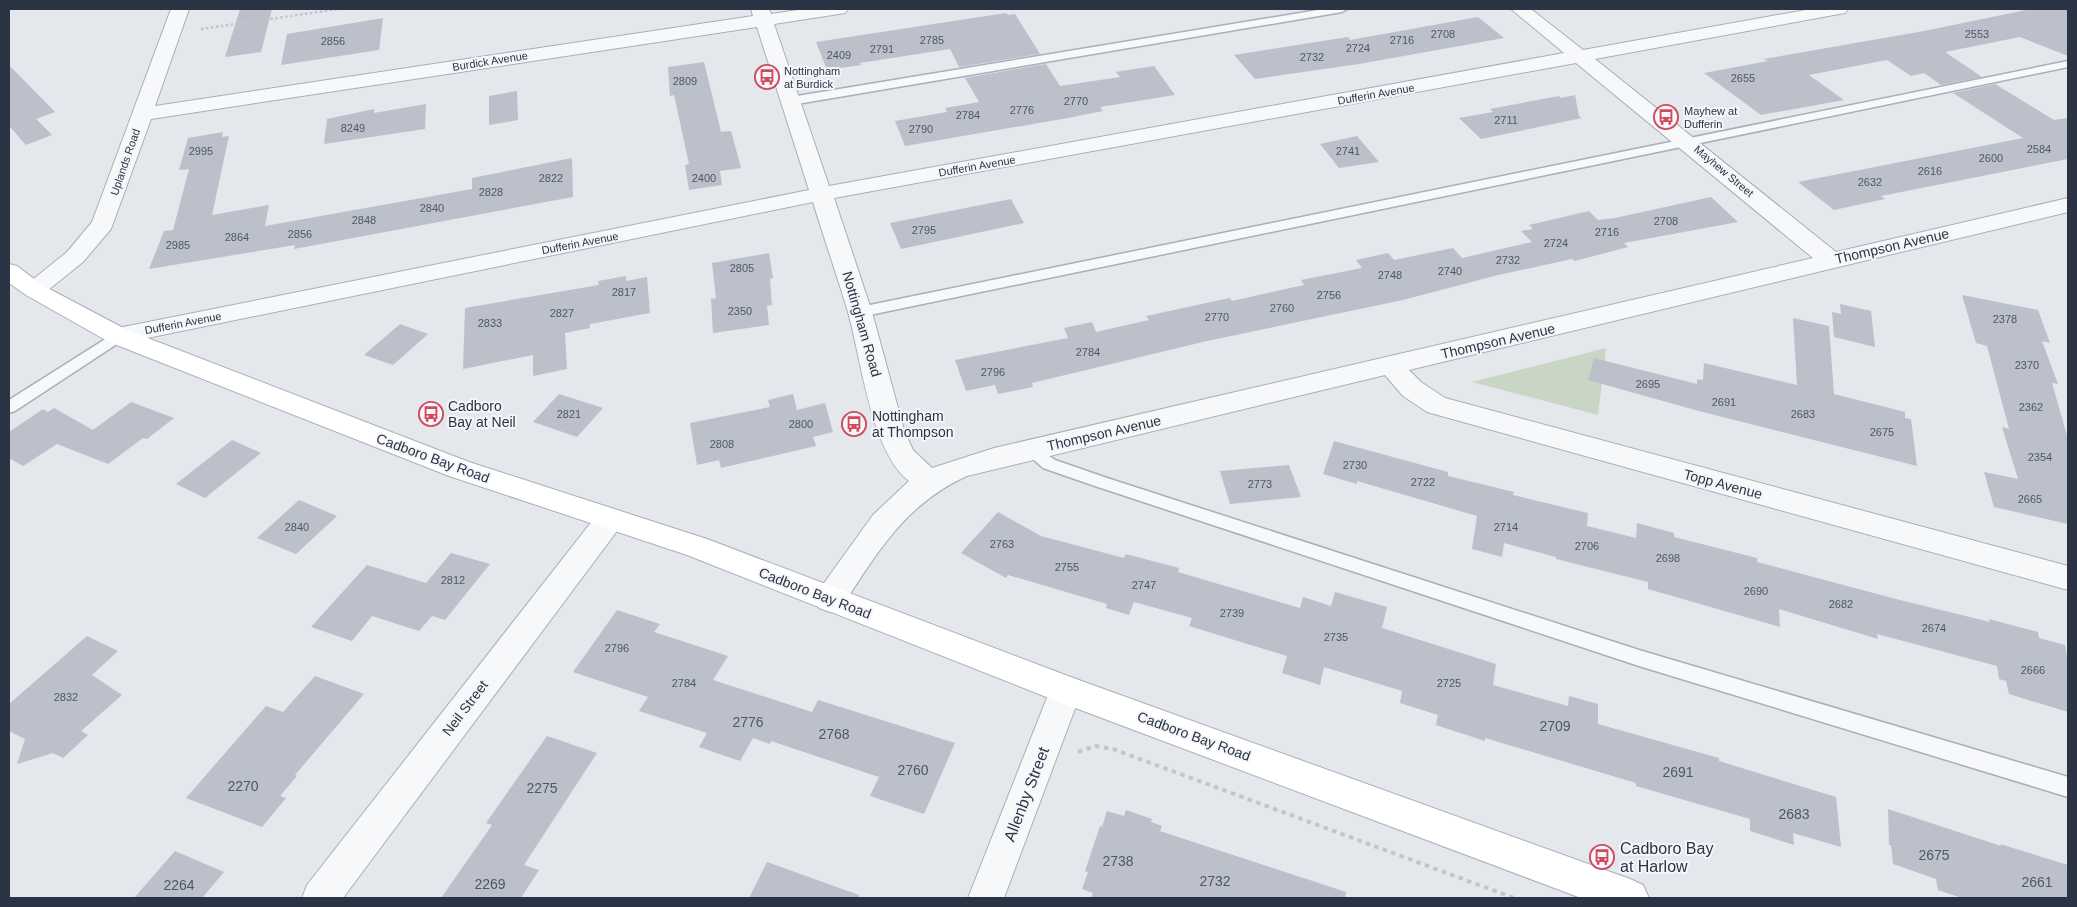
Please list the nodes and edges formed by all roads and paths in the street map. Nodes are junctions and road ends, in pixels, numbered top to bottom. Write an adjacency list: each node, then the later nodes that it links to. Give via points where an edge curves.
1 (180, 9): 8 (street, Uplands Road)
2 (339, 9): 8 (path)
3 (839, 9): 7 (street, Burdick Avenue)
4 (1342, 9): 11 (lane)
5 (1520, 9): 9 (street, Mayhew Street)
6 (1839, 9): 9 (street, Dufferin Avenue)
7 (762, 14): 11 (street, Nottingham Road); 12 (street, Burdick Avenue)
8 (170, 34): 12 (street, Uplands Road)
9 (1581, 56): 13 (street, Mayhew Street); 14 (street, Dufferin Avenue)
10 (2065, 70): 13 (lane, via 2050,68)
11 (791, 101): 14 (street, Nottingham Road)
12 (142, 114): 18 (street, Uplands Road, via 103,224 75,257)
13 (1689, 142): 16 (street, Mayhew Street); 19 (lane)
14 (822, 194): 19 (street, Nottingham Road); 20 (street, Dufferin Avenue)
15 (2068, 205): 16 (street, Thompson Avenue)
16 (1832, 261): 21 (street, Thompson Avenue)
17 (9, 271): 18 (main road, Cadboro Bay Road)
18 (34, 290): 20 (main road, Cadboro Bay Road)
19 (860, 312): 24 (street, Nottingham Road, via 891,430 901,455)
20 (118, 336): 22 (lane); 25 (main road, Cadboro Bay Road, via 459,469)
21 (1391, 366): 23 (street, Thompson Avenue); 26 (street, Topp Avenue, via 1412,389 1436,405)
22 (9, 407)
23 (1031, 450): 24 (street, Thompson Avenue, via 956,470); 30 (lane, via 1049,464 1100,482 1630,655)
24 (930, 482): 27 (street, via 898,506 871,538)
25 (610, 519): 27 (main road, Cadboro Bay Road, via 697,547); 31 (street, Neil Street)
26 (2068, 578)
27 (830, 599): 28 (main road, Cadboro Bay Road)
28 (1066, 690): 32 (street, Allenby Street); 34 (main road, Cadboro Bay Road)
29 (1074, 756): 33 (path, via 1096,746 1113,749)
30 (2068, 787)
31 (320, 898)
32 (986, 898)
33 (1514, 898)
34 (1630, 898)

